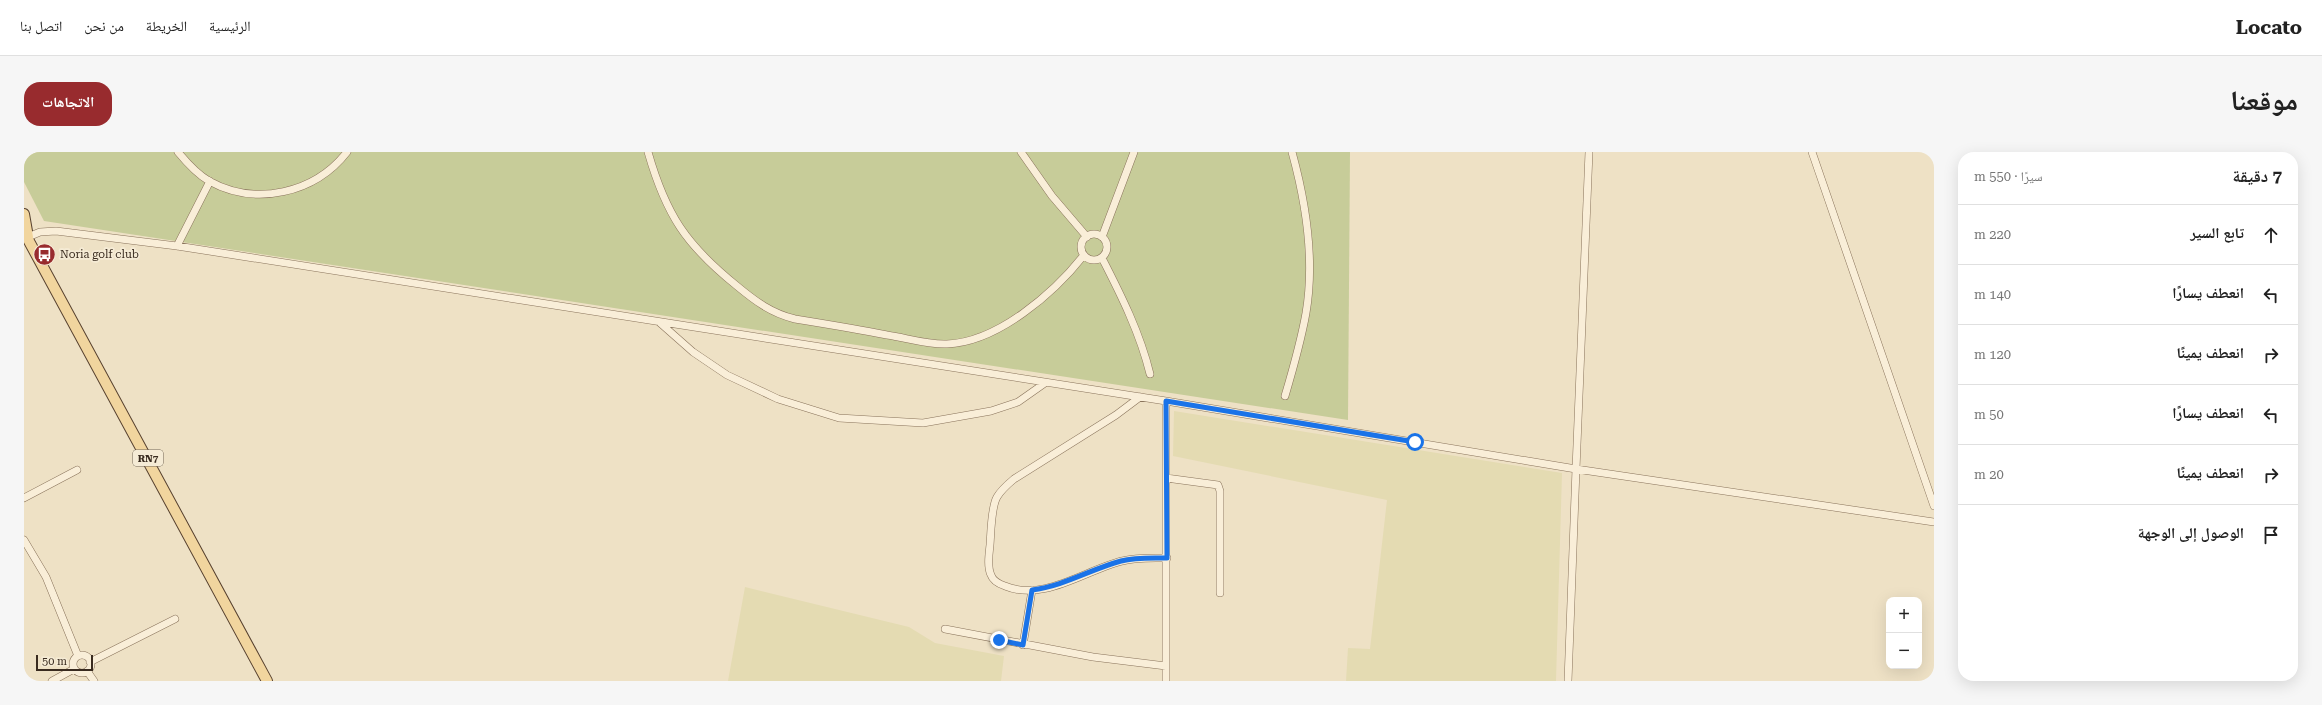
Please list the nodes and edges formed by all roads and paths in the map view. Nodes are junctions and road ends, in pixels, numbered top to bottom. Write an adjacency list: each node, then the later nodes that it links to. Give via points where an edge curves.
1 (178, 152): 9 (street, via 193,169)
2 (347, 152): 9 (street, via 335,167 311,184 285,193 256,194 229,189)
3 (648, 152): 15 (street, via 669,211 696,250 755,301 780,315 795,319 933,343 963,342 1006,323 1030,308 1069,274)
4 (1022, 152): 13 (street, via 1052,196)
5 (1134, 152): 12 (street)
6 (1292, 152): 20 (street, via 1309,239 1308,282 1306,312)
7 (1589, 152): 23 (street)
8 (1812, 152): 27 (street)
9 (210, 181): 14 (street)
10 (24, 214): 11 (main road, RN7)
11 (26, 234): 14 (street, via 56,231); 43 (main road, RN7)
12 (1102, 236): 13 (street, via 1094,234); 16 (street, via 1107,245)
13 (1087, 237): 15 (street, via 1082,245)
14 (177, 246): 17 (street)
15 (1084, 255): 16 (street, via 1091,260)
16 (1102, 258): 18 (street, via 1121,295)
17 (659, 322): 19 (street); 19 (street, via 693,352 727,375 778,399 839,418 923,423 998,409 1018,402)
18 (1150, 374)
19 (1045, 383): 21 (street)
20 (1285, 396)
21 (1140, 398): 22 (street); 31 (street, via 1014,478 996,497 990,544 990,573 994,581 1006,586)
22 (1166, 401): 23 (street); 25 (street)
23 (1576, 469): 28 (street); 45 (street)
24 (77, 470): 26 (street)
25 (1166, 478): 30 (street); 32 (street, via 1218,485)
26 (24, 498)
27 (1934, 506)
28 (1934, 522)
29 (24, 540): 36 (street, via 46,577)
30 (1167, 558): 31 (street, via 1122,561 1064,583); 38 (street)
31 (1032, 590): 35 (street)
32 (1220, 593)
33 (174, 619): 37 (street)
34 (944, 629): 35 (street)
35 (1023, 645): 38 (street)
36 (78, 656): 37 (street, via 85,656); 39 (street, via 74,660)
37 (90, 662): 40 (street)
38 (1166, 666): 44 (street)
39 (74, 669): 40 (street, via 81,673); 41 (street)
40 (87, 671): 42 (street)
41 (52, 681)
42 (94, 681)
43 (266, 681)
44 (1166, 681)
45 (1568, 681)

